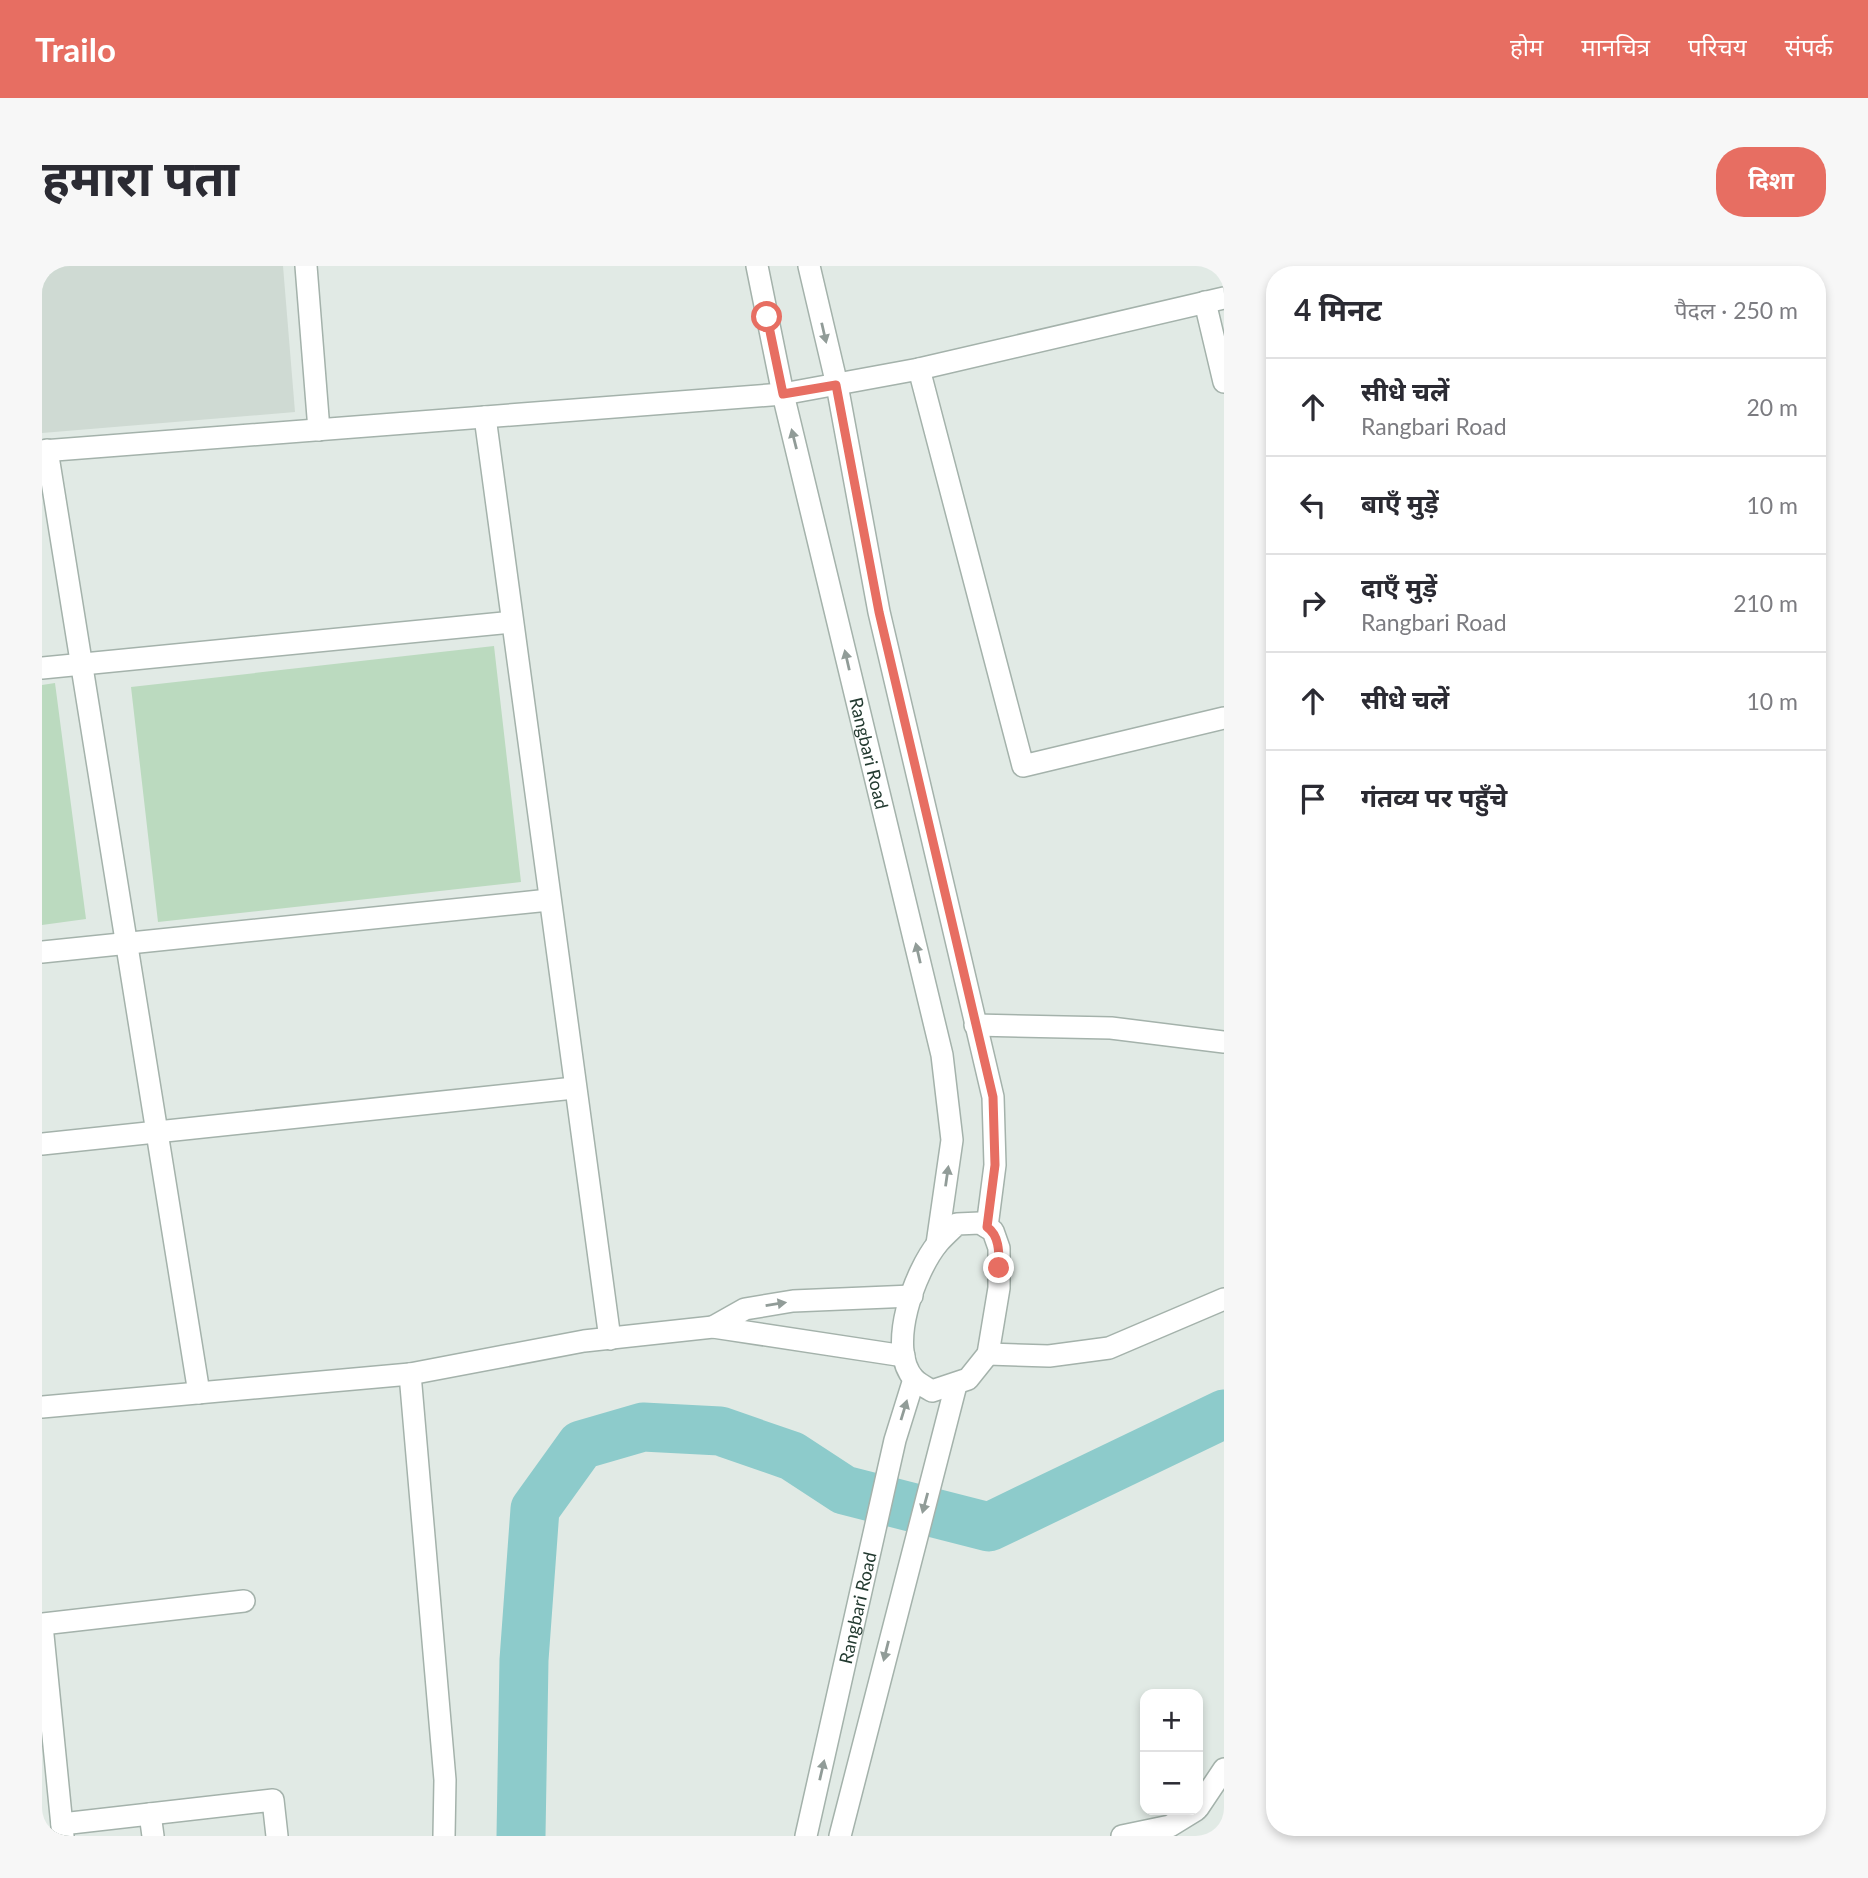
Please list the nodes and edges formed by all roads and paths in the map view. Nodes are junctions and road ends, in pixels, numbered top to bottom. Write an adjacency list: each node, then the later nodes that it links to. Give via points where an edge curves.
1 (306, 266): 10 (street)
2 (757, 266): 8 (street, Rangbari Road)
3 (809, 266): 7 (street, one-way to 7)
4 (1214, 300): 5 (street); 6 (street)
5 (919, 369): 7 (street); 15 (street, via 1023,766)
6 (1224, 382)
7 (836, 385): 8 (street); 19 (street, via 879,612)
8 (783, 394): 9 (street); 25 (street, Rangbari Road, one-way to 8, via 952,1140 942,1055)
9 (485, 417): 10 (street); 12 (street)
10 (318, 430): 11 (street)
11 (44, 451): 13 (street)
12 (512, 622): 13 (street); 16 (street)
13 (81, 664): 14 (street); 17 (street)
14 (42, 667)
15 (1224, 718)
16 (550, 901): 17 (street); 21 (street)
17 (127, 943): 18 (street); 22 (street)
18 (42, 952)
19 (975, 1025): 20 (street, via 1111,1028); 24 (street, via 993,1097 995,1165)
20 (1224, 1042)
21 (574, 1088): 22 (street); 29 (street)
22 (157, 1132): 23 (street); 35 (street)
23 (42, 1143)
24 (987, 1227): 25 (street, via 957,1224); 30 (street, via 999,1248 999,1288)
25 (937, 1244): 26 (street)
26 (912, 1296): 28 (street, one-way to 26, via 745,1309 793,1301); 31 (street, via 904,1318)
27 (1224, 1299): 30 (street, via 1109,1348 1049,1356)
28 (713, 1327): 29 (street); 31 (street)
29 (610, 1339): 32 (street)
30 (988, 1354): 34 (street, via 968,1379)
31 (904, 1356): 33 (street)
32 (410, 1374): 35 (street); 46 (street, via 445,1780)
33 (914, 1379): 34 (street, via 932,1391); 47 (street, Rangbari Road, one-way to 33, via 895,1440)
34 (956, 1385): 48 (street, Rangbari Road, one-way to 48)
35 (199, 1393): 36 (street)
36 (42, 1407)
37 (244, 1601): 38 (street)
38 (42, 1624): 43 (street)
39 (1224, 1769): 40 (street)
40 (1203, 1800)
41 (150, 1814): 43 (street); 44 (street); 45 (street, via 273,1800)
42 (1187, 1815): 49 (street, via 1170,1826)
43 (63, 1830)
44 (153, 1836)
45 (277, 1836)
46 (444, 1836)
47 (806, 1836)
48 (840, 1836)
49 (1122, 1836)

